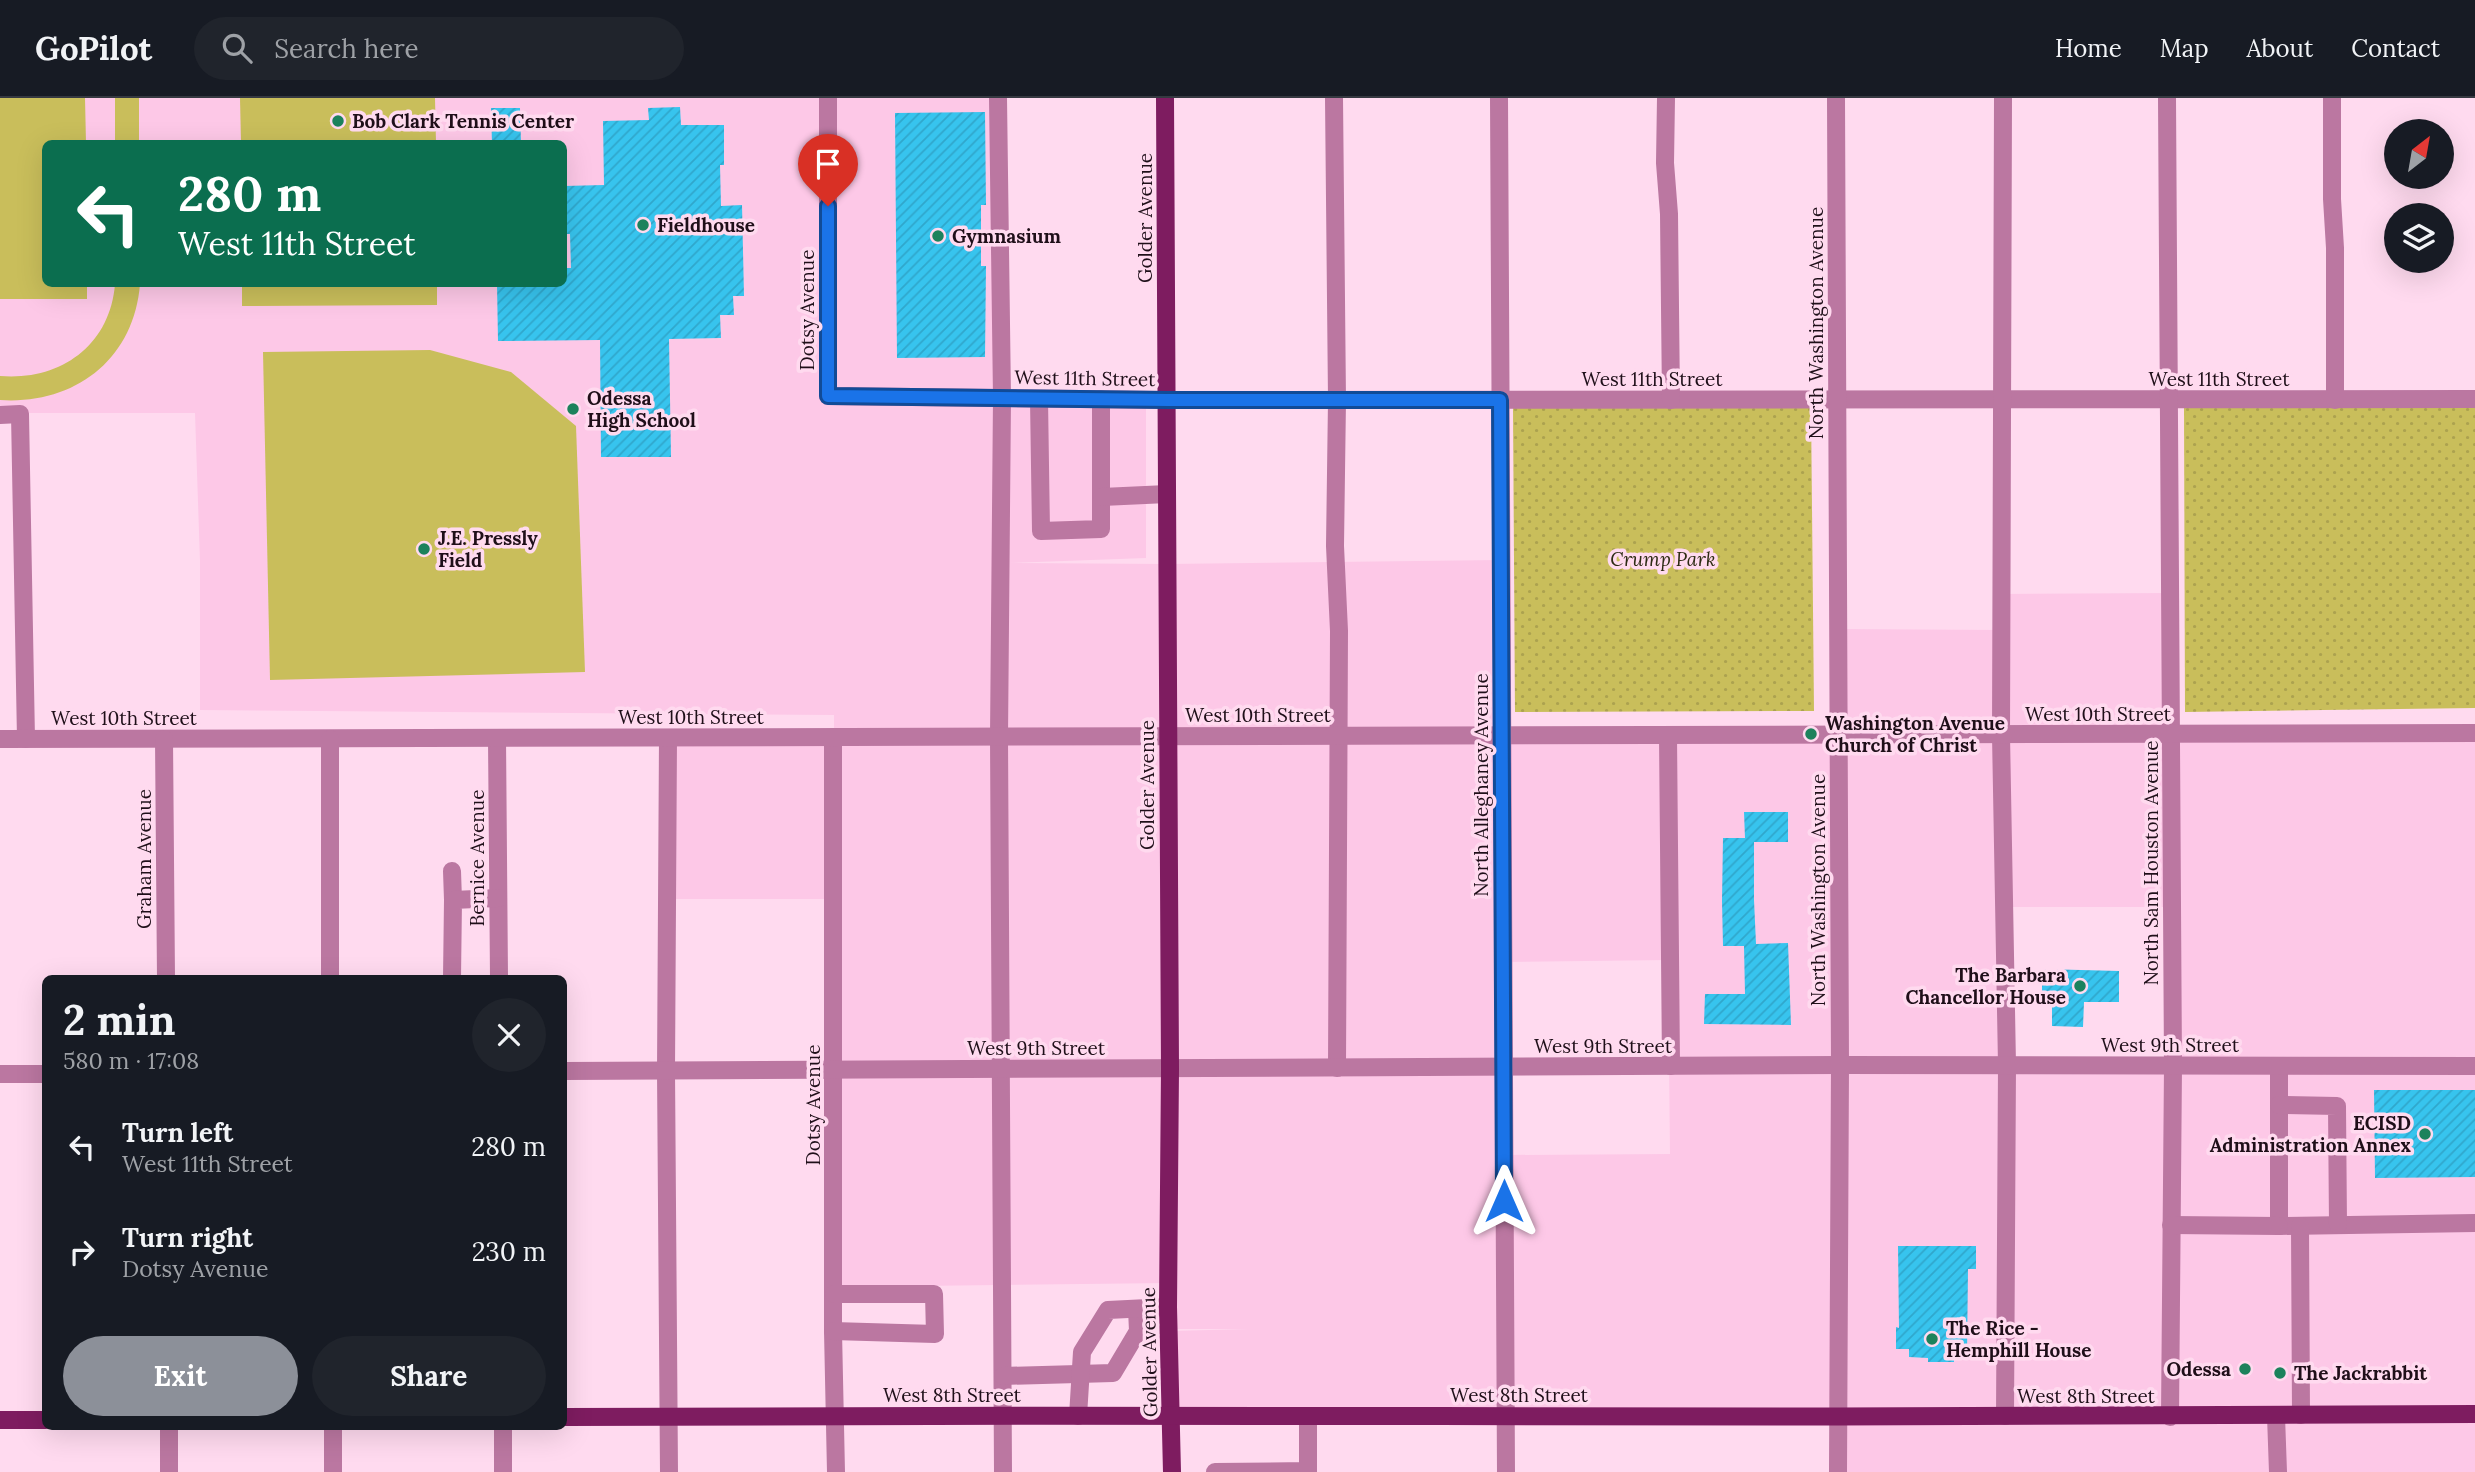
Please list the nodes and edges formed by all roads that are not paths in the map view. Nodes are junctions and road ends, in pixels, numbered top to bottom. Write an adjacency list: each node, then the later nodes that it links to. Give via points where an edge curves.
1 (828, 98): 11 (street, Dotsy Avenue)
2 (998, 98): 12 (street)
3 (1165, 98): 16 (main road, Golder Avenue)
4 (1334, 98): 17 (street)
5 (1499, 98): 18 (street, North Alleghaney Avenue)
6 (1666, 98): 19 (street)
7 (1836, 98): 20 (street, North Washington Avenue)
8 (2003, 98): 23 (street)
9 (2167, 98): 21 (street, North Sam Houston Avenue)
10 (2332, 98): 22 (street)
11 (828, 396): 12 (street, West 11th Street)
12 (1002, 398): 13 (street, West 11th Street); 35 (street)
13 (1039, 399): 14 (street, West 11th Street); 26 (street, via 1041,531 1101,529)
14 (1101, 399): 16 (street, West 11th Street); 26 (street)
15 (2475, 399): 22 (street, West 11th Street)
16 (1167, 400): 17 (street, West 11th Street); 25 (main road, Golder Avenue)
17 (1337, 400): 18 (street, West 11th Street); 31 (street)
18 (1500, 400): 19 (street, West 11th Street); 32 (street, North Alleghaney Avenue)
19 (1671, 400): 20 (street, West 11th Street)
20 (1837, 400): 23 (street, West 11th Street); 28 (street, North Washington Avenue)
21 (2169, 400): 22 (street, West 11th Street); 23 (street, West 11th Street); 30 (street, North Sam Houston Avenue)
22 (2335, 400)
23 (2002, 401): 29 (street)
24 (0, 415): 40 (street, via 20,414)
25 (1167, 494): 26 (street); 36 (main road, Golder Avenue)
26 (1102, 497)
27 (2475, 733): 30 (street, West 10th Street)
28 (1839, 735): 29 (street, West 10th Street); 33 (street, West 10th Street); 51 (street, North Washington Avenue)
29 (2001, 735): 30 (street, West 10th Street); 52 (street)
30 (2171, 735): 54 (street, North Sam Houston Avenue)
31 (1338, 736): 32 (street, West 10th Street); 36 (street, West 10th Street); 57 (street)
32 (1502, 736): 33 (street, West 10th Street); 56 (street, North Alleghaney Avenue)
33 (1668, 736): 53 (street)
34 (833, 737): 35 (street, West 10th Street); 38 (street, West 10th Street); 60 (street, Dotsy Avenue)
35 (999, 737): 36 (street, West 10th Street); 58 (street)
36 (1168, 737): 59 (main road, Golder Avenue)
37 (497, 738): 38 (street, West 10th Street); 42 (street, West 10th Street); 44 (street, Bernice Avenue)
38 (668, 738): 62 (street)
39 (0, 739): 40 (street, West 10th Street)
40 (26, 739): 41 (street, West 10th Street)
41 (164, 739): 42 (street, West 10th Street); 46 (street, Graham Avenue)
42 (330, 739): 47 (street)
43 (452, 870): 45 (street)
44 (498, 898): 45 (street); 49 (street, Bernice Avenue)
45 (453, 900): 48 (street)
46 (166, 975)
47 (330, 975)
48 (452, 975)
49 (499, 975)
50 (2471, 1062): 55 (street, West 9th Street)
51 (1840, 1065): 52 (street, West 9th Street); 53 (street, West 9th Street); 85 (street, North Washington Avenue)
52 (2007, 1065): 54 (street, West 9th Street); 86 (street)
53 (1671, 1066): 56 (street, West 9th Street)
54 (2173, 1066): 55 (street, West 9th Street); 67 (street, North Sam Houston Avenue)
55 (2279, 1066): 65 (street)
56 (1504, 1067): 57 (street, West 9th Street); 84 (street, North Alleghaney Avenue)
57 (1337, 1068): 59 (street, West 9th Street)
58 (1000, 1069): 59 (street, West 9th Street); 60 (street, West 9th Street); 76 (street)
59 (1170, 1069): 72 (main road, Golder Avenue)
60 (834, 1070): 62 (street, West 9th Street); 71 (street, Dotsy Avenue)
61 (567, 1071): 62 (street, West 9th Street)
62 (666, 1071): 89 (street)
63 (0, 1074): 64 (street)
64 (42, 1074)
65 (2279, 1105): 68 (street, via 2337,1106); 69 (street)
66 (2475, 1223): 68 (street)
67 (2171, 1225): 69 (street); 90 (street, North Sam Houston Avenue)
68 (2337, 1225): 70 (street)
69 (2280, 1226): 70 (street)
70 (2300, 1226): 79 (street)
71 (834, 1294): 74 (street, Dotsy Avenue); 74 (street, via 934,1294 935,1334)
72 (1168, 1307): 73 (street); 77 (main road, Golder Avenue)
73 (1137, 1309): 75 (street, via 1108,1310 1082,1352); 75 (street, via 1138,1331 1113,1373)
74 (834, 1331): 80 (street, Dotsy Avenue)
75 (1079, 1373): 76 (street); 82 (street)
76 (1003, 1377): 81 (street)
77 (1171, 1414): 82 (main road, West 8th Street); 83 (main road, West 8th Street); 102 (main road, Golder Avenue)
78 (2475, 1414): 79 (main road, West 8th Street)
79 (2301, 1415): 87 (main road, West 8th Street)
80 (836, 1416): 81 (main road, West 8th Street); 89 (main road, West 8th Street); 100 (street, Dotsy Avenue)
81 (1003, 1416): 82 (main road, West 8th Street); 101 (street)
82 (1078, 1416)
83 (1308, 1416): 84 (main road, West 8th Street); 103 (street, via 1308,1471)
84 (1505, 1416): 85 (main road, West 8th Street); 104 (street, North Alleghaney Avenue)
85 (1838, 1416): 86 (main road, West 8th Street); 105 (street, North Washington Avenue)
86 (2005, 1416): 90 (main road, West 8th Street)
87 (2276, 1416): 90 (main road, West 8th Street); 106 (street)
88 (567, 1417): 89 (main road, West 8th Street)
89 (669, 1417): 99 (street)
90 (2169, 1417)
91 (0, 1420): 92 (main road)
92 (42, 1420)
93 (169, 1430): 96 (street)
94 (333, 1430): 97 (street)
95 (503, 1430): 98 (street)
96 (169, 1472)
97 (333, 1472)
98 (503, 1472)
99 (669, 1472)
100 (836, 1472)
101 (1003, 1472)
102 (1172, 1472)
103 (1215, 1472)
104 (1506, 1472)
105 (1838, 1472)
106 (2278, 1472)

